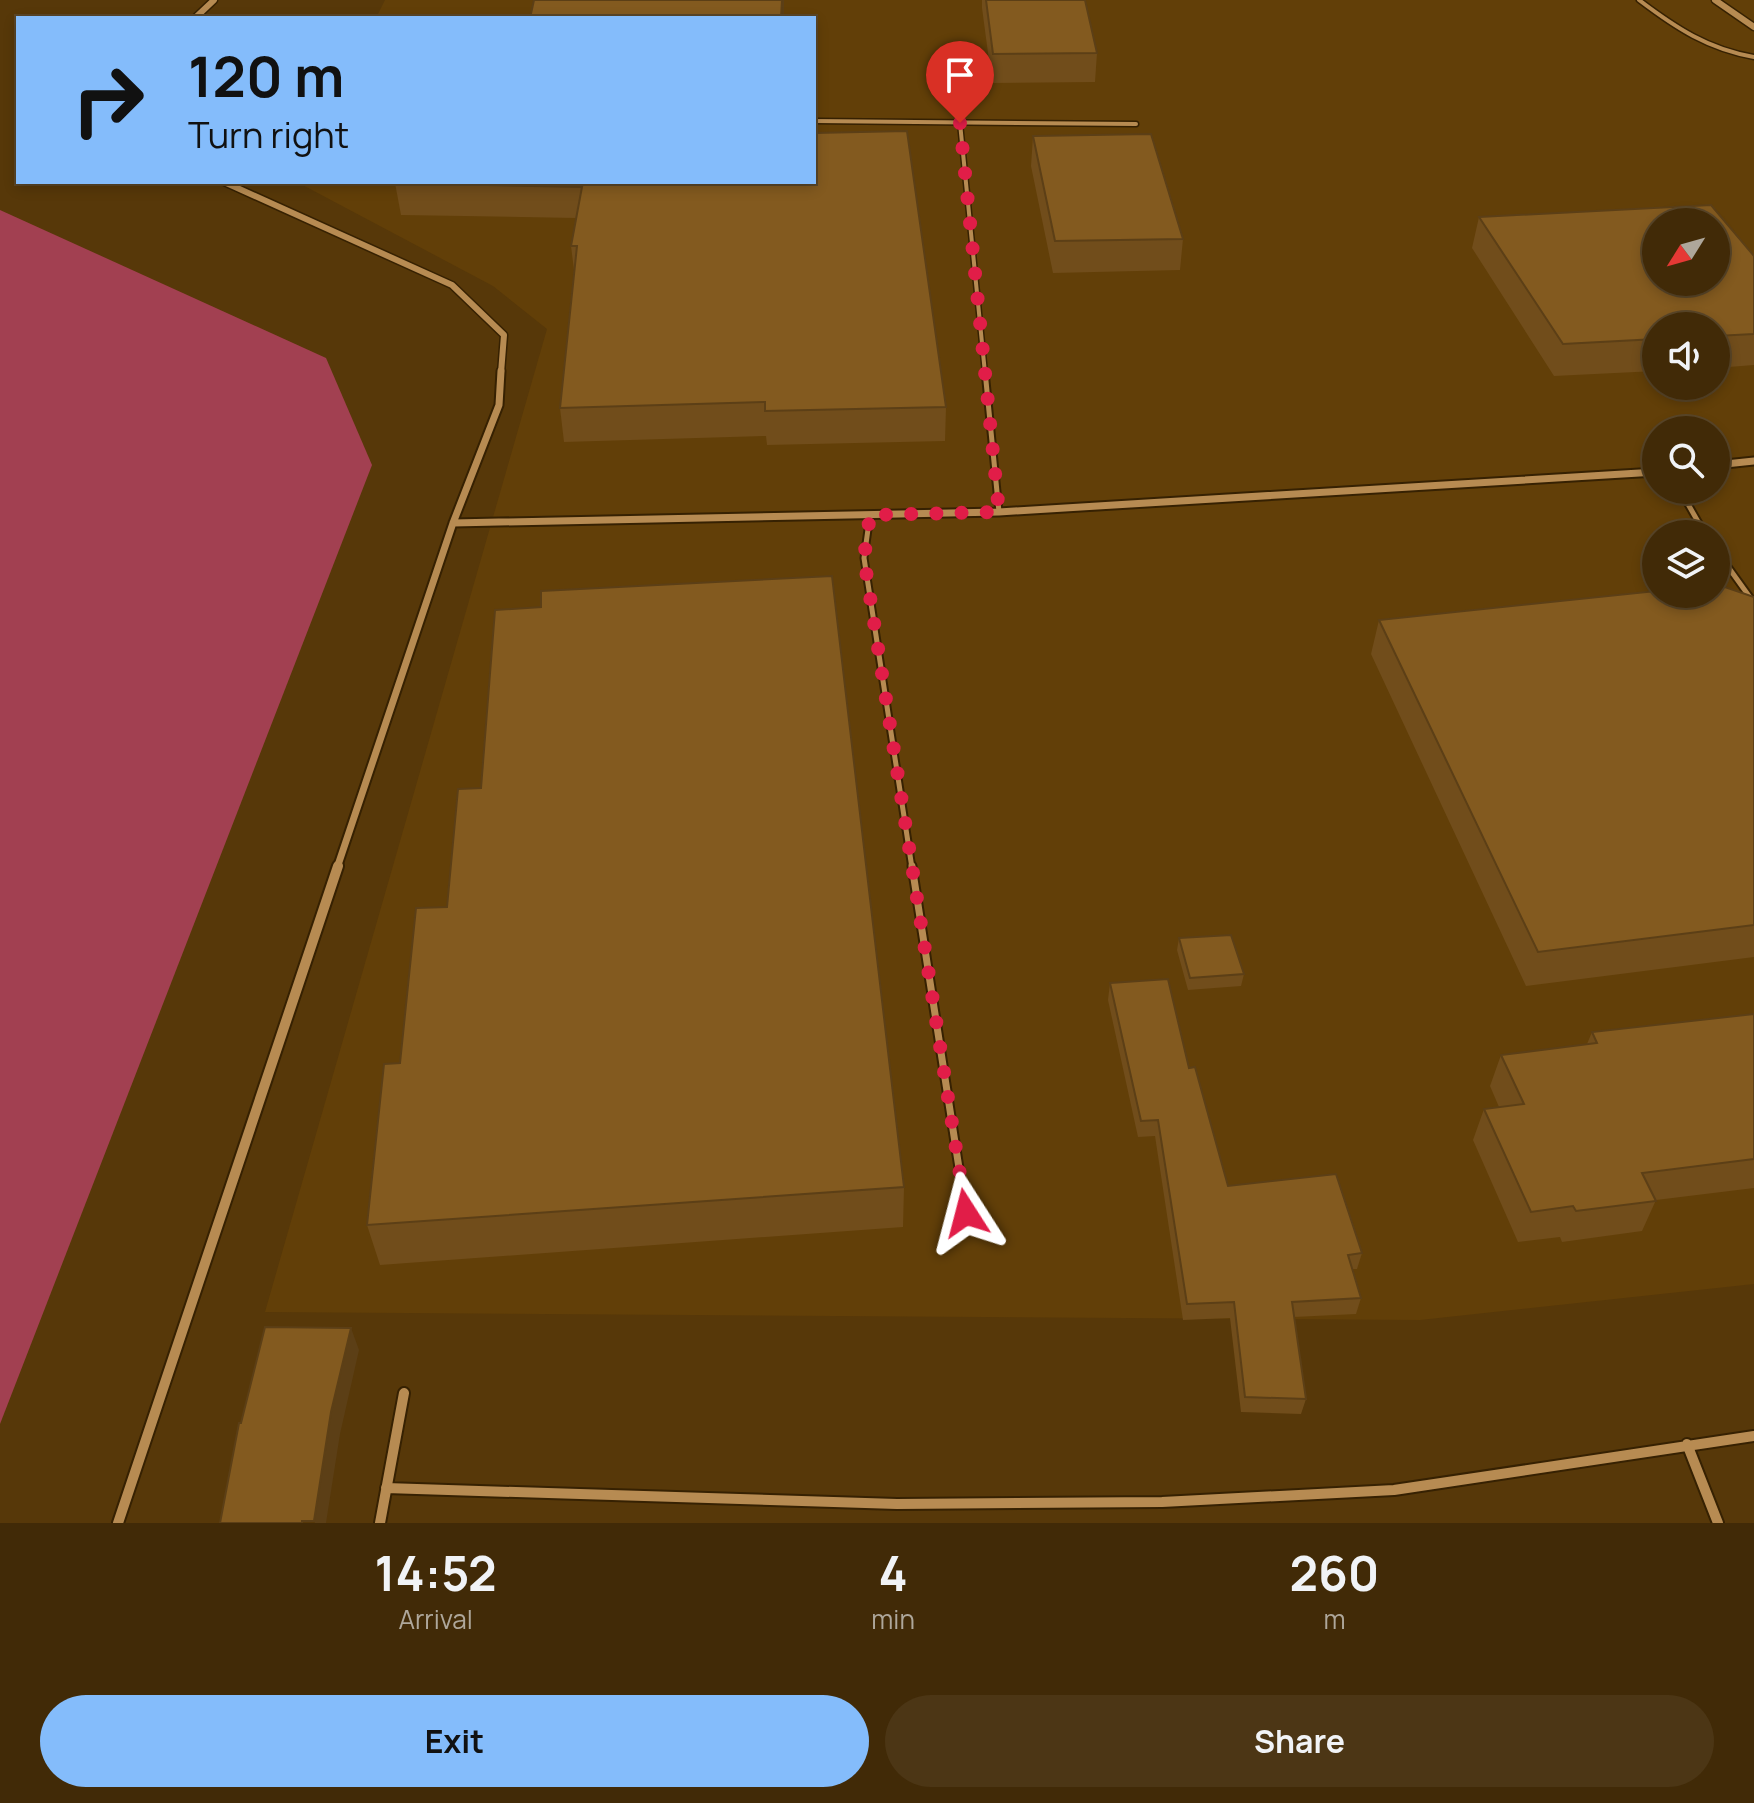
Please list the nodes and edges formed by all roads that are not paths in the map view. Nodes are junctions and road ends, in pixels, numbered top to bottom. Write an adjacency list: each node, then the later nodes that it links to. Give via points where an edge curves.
1 (214, 0): 4 (street)
2 (1639, 0): 6 (lane, via 1692,40)
3 (1715, 0): 5 (street)
4 (197, 16)
5 (1754, 27)
6 (1754, 57)
7 (816, 121): 8 (lane)
8 (960, 123): 9 (lane); 14 (lane)
9 (1136, 124)
10 (228, 184): 16 (street, via 452,285 504,335 499,405)
11 (1754, 461): 12 (street)
12 (1730, 464)
13 (1642, 473): 14 (street)
14 (999, 512): 15 (street)
15 (870, 515): 16 (street); 19 (lane, via 864,558)
16 (453, 523): 24 (street)
17 (1730, 570): 18 (lane)
18 (1754, 603)
19 (966, 1213)
20 (404, 1393): 23 (street)
21 (1754, 1436): 22 (street)
22 (1687, 1444): 23 (street, via 1394,1490 1162,1502 897,1504); 26 (street)
23 (386, 1488): 25 (street)
24 (118, 1523)
25 (380, 1523)
26 (1718, 1523)

